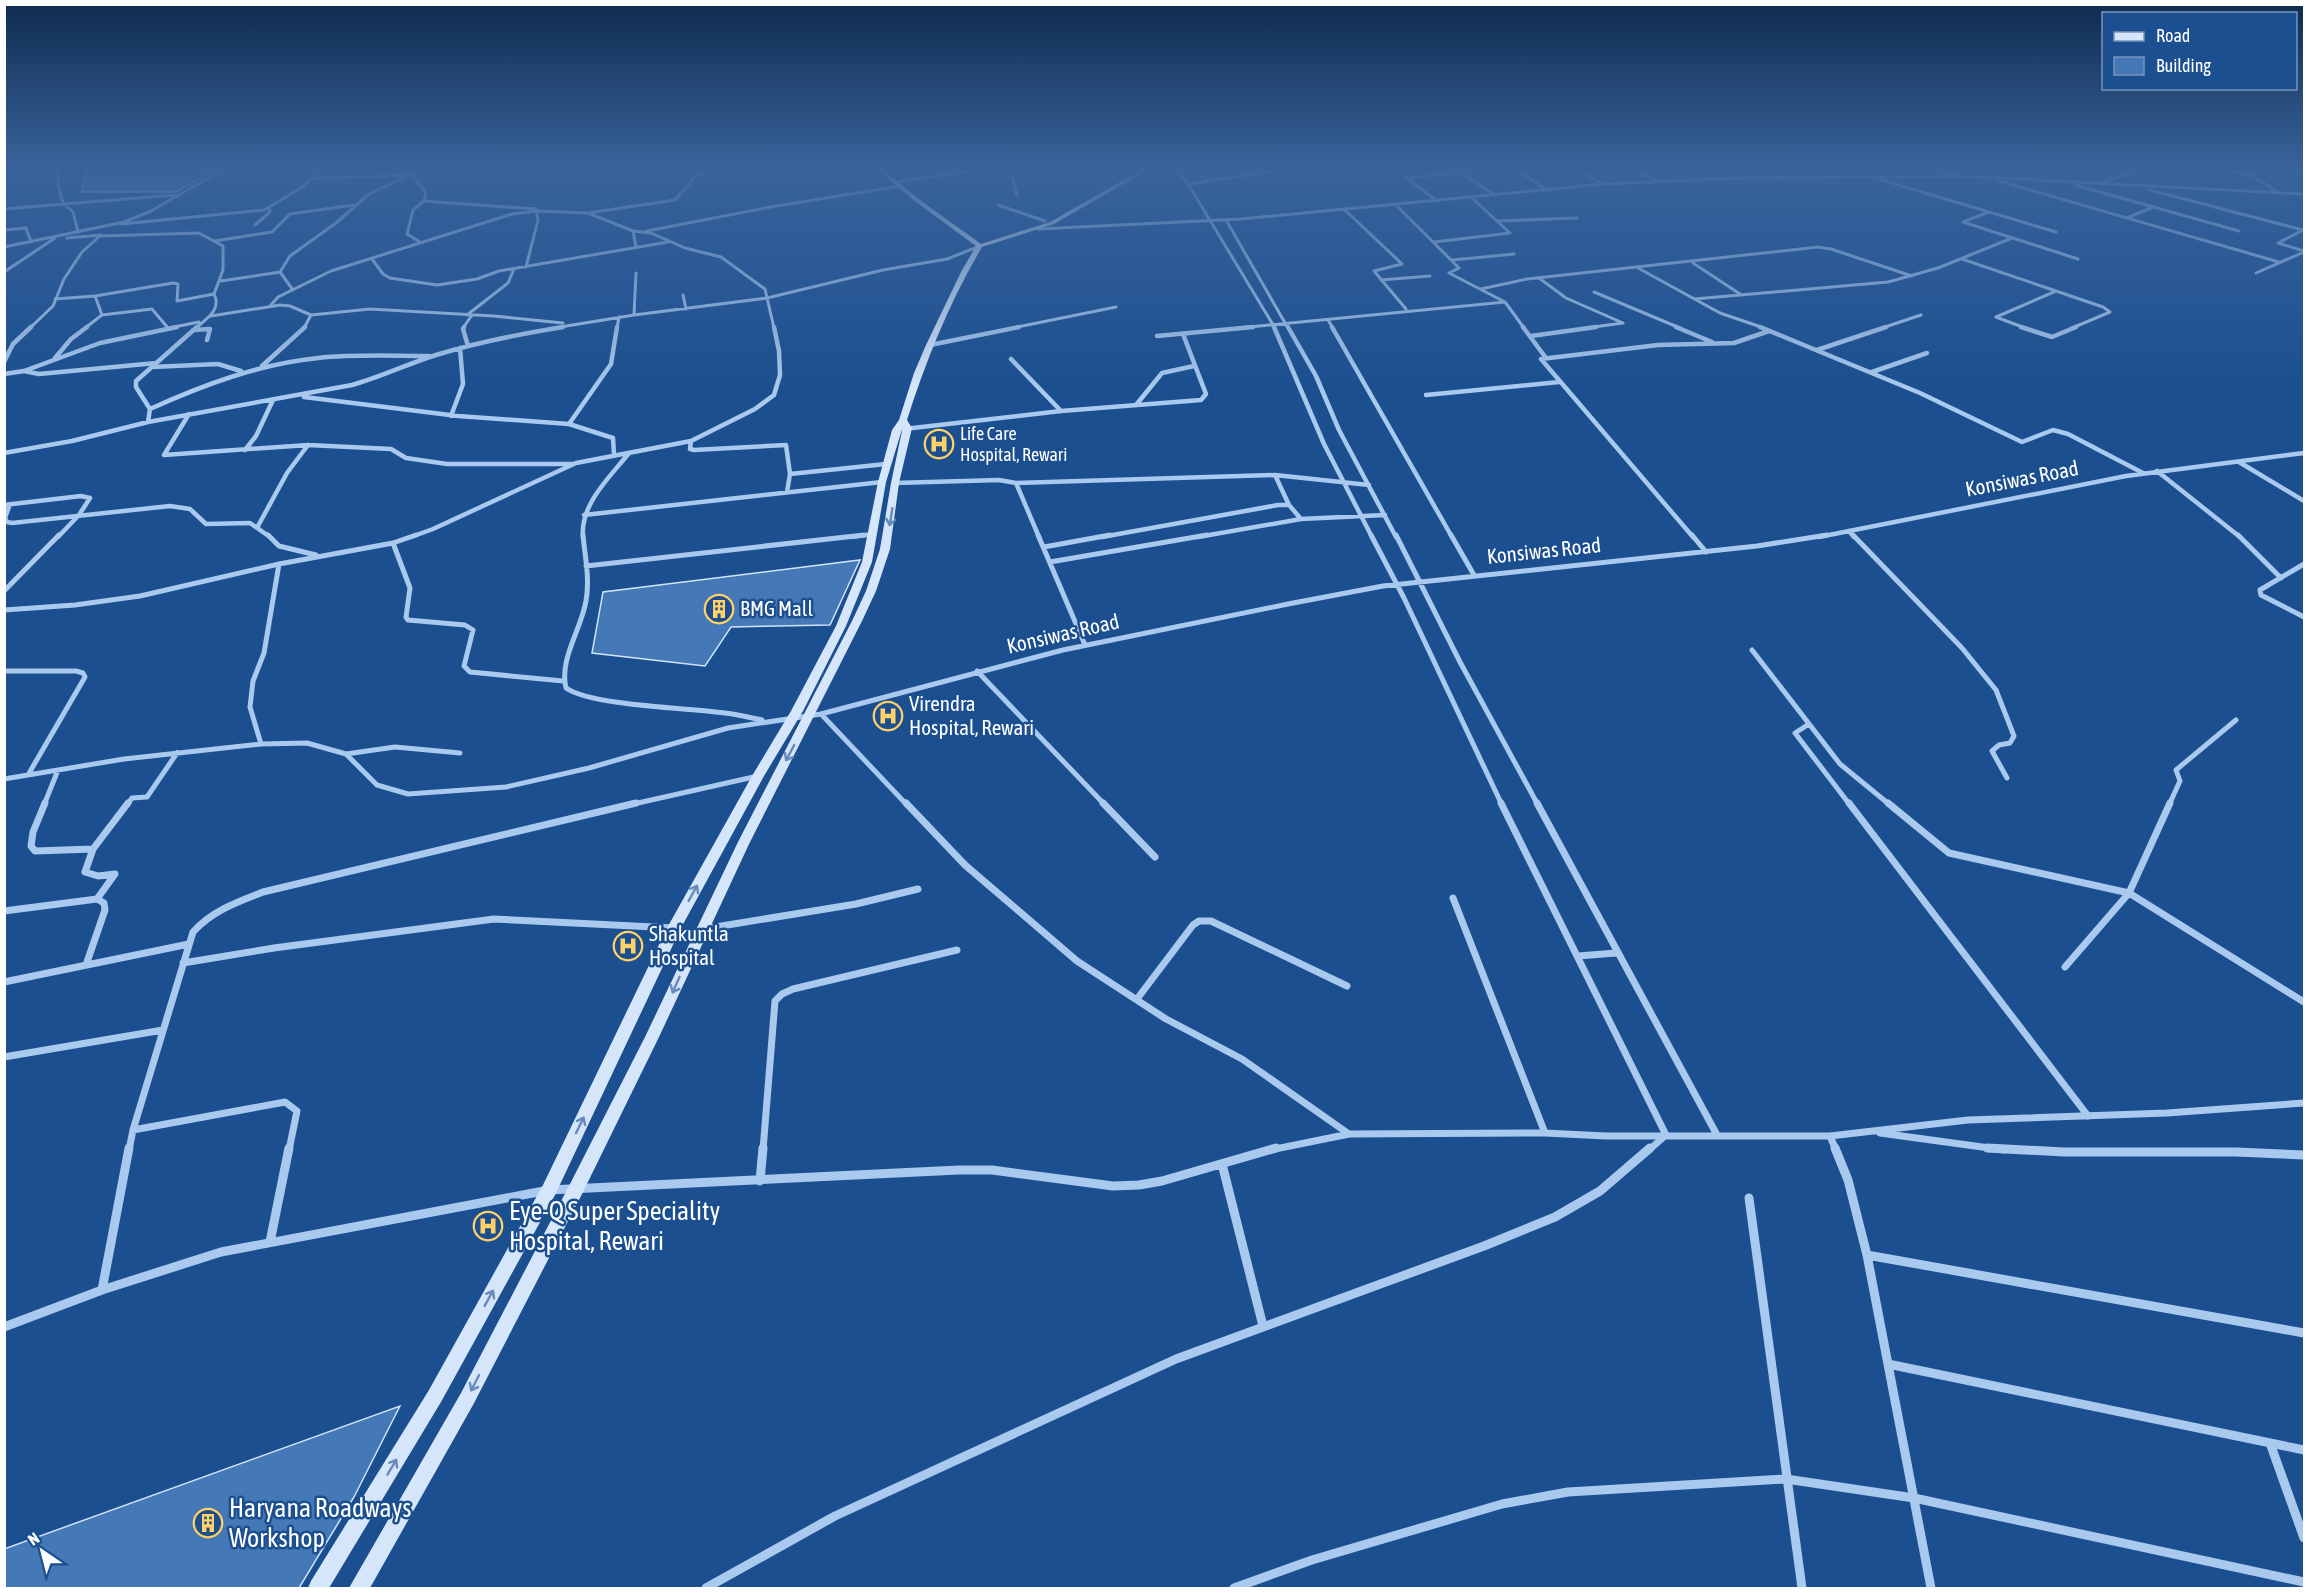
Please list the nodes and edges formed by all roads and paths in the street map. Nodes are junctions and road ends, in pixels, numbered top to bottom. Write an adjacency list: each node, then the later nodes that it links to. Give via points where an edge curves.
1 (41, 240): 22 (street)
2 (52, 240): 40 (street)
3 (95, 240): 58 (street, via 82,252)
4 (216, 240): 21 (street)
5 (312, 240): 41 (street, via 290,256)
6 (417, 240): 23 (street)
7 (425, 240): 23 (street)
8 (532, 240): 37 (street)
9 (635, 240): 28 (street)
10 (666, 240): 24 (street)
11 (973, 240): 26 (main road)
12 (1000, 240): 26 (main road)
13 (1222, 240): 76 (street)
14 (1238, 240): 75 (street)
15 (1377, 240): 47 (street, via 1402,264 1375,270)
16 (1448, 240): 25 (street)
17 (2006, 240): 31 (street)
18 (2019, 240): 32 (street)
19 (2204, 240): 36 (street)
20 (2283, 240): 29 (street, via 2278,243)
21 (212, 241): 48 (street, via 223,246)
22 (31, 242): 27 (street)
23 (420, 242): 33 (street)
24 (669, 242): 28 (street); 57 (street, via 729,261 765,289)
25 (1434, 242): 34 (street)
26 (981, 246): 57 (street, via 947,259); 85 (main road, via 964,272)
27 (4, 247)
28 (636, 247): 37 (street)
29 (2304, 251): 36 (street)
30 (1514, 254): 34 (street)
31 (1962, 259): 45 (street); 51 (street)
32 (2078, 259)
33 (372, 260): 39 (street, via 390,278 437,285); 50 (street, via 331,271)
34 (1451, 260): 49 (street, via 1459,269 1449,273)
35 (1693, 262): 38 (street); 45 (street, via 1825,248); 54 (street)
36 (2279, 262): 43 (street)
37 (526, 267): 39 (street)
38 (1638, 268): 46 (street); 59 (street)
39 (514, 269): 67 (street, via 508,284)
40 (4, 272)
41 (280, 272): 48 (street); 50 (street)
42 (636, 273): 68 (street)
43 (2256, 273)
44 (1430, 276): 47 (street)
45 (1912, 276): 54 (street, via 1861,285)
46 (1538, 278): 49 (street); 82 (street, via 1566,298 1623,323)
47 (1381, 280): 64 (street)
48 (221, 282): 53 (street)
49 (1481, 289): 60 (street)
50 (293, 290): 61 (street)
51 (2056, 291): 51 (street, via 2110,312 2049,337 1996,317)
52 (1594, 292): 84 (street)
53 (214, 294): 56 (street, via 177,301 178,284 172,283); 70 (street, via 217,300)
54 (1741, 294): 59 (street)
55 (683, 295): 63 (street)
56 (96, 296): 58 (street); 65 (street)
57 (767, 298): 63 (street); 115 (street, via 779,351 780,375 774,395 755,409)
58 (55, 299): 94 (street, via 53,306 13,344)
59 (1692, 299): 79 (street, via 1720,314)
60 (1505, 302): 64 (street); 82 (street)
61 (270, 306): 66 (street, via 286,305); 70 (street)
62 (1116, 307): 85 (street)
63 (686, 309): 68 (street)
64 (1406, 309): 72 (street)
65 (102, 315): 77 (street, via 152,309); 92 (street, via 71,339)
66 (311, 315): 67 (street, via 370,309); 98 (street, via 304,328)
67 (469, 315): 74 (street); 86 (street, via 463,329)
68 (634, 315): 71 (street)
69 (1921, 315): 88 (street)
70 (211, 316): 73 (street)
71 (619, 317): 74 (street); 113 (street, via 610,364)
72 (1328, 320): 75 (street); 153 (street)
73 (200, 322): 77 (street); 78 (street)
74 (574, 323): 86 (street)
75 (1287, 325): 76 (street); 132 (street)
76 (1274, 326): 80 (street); 129 (street)
77 (168, 328): 92 (street, via 100,343)
78 (193, 330): 83 (street, via 210,329); 95 (street)
79 (1769, 330): 84 (street, via 1740,342); 88 (street)
80 (1183, 334): 81 (street); 96 (street)
81 (1157, 336)
82 (1531, 336): 91 (street)
83 (207, 340)
84 (1716, 344): 91 (street, via 1658,345)
85 (930, 345): 114 (main road)
86 (468, 346): 87 (street)
87 (460, 348): 90 (street); 111 (street, via 463,384)
88 (1817, 350): 101 (street)
89 (1927, 353): 101 (street)
90 (433, 356): 98 (street, via 341,356); 105 (street, via 383,376)
91 (1546, 358): 103 (street, via 1541,360)
92 (55, 359): 100 (street)
93 (1011, 359): 109 (street)
94 (4, 362)
95 (156, 363): 97 (street); 100 (street, via 39,374)
96 (1194, 366): 107 (street, via 1162,373); 107 (street, via 1206,394 1204,398)
97 (152, 367): 99 (street, via 218,364 232,370); 108 (street, via 136,381)
98 (262, 367): 99 (street)
99 (249, 370): 108 (street)
100 (24, 371): 102 (street)
101 (1871, 372): 126 (street, via 2022,442 2053,430)
102 (4, 374)
103 (1559, 382): 104 (street); 147 (street)
104 (1426, 395)
105 (297, 396): 106 (street); 111 (street)
106 (273, 399): 110 (street); 117 (street)
107 (1136, 405): 109 (street)
108 (150, 409): 112 (street)
109 (1061, 411): 114 (street)
110 (189, 414): 112 (street); 117 (street, via 164,455)
111 (451, 416): 113 (street)
112 (148, 422): 119 (street)
113 (569, 424): 121 (street, via 613,438)
114 (902, 426): 124 (main road); 130 (main road)
115 (691, 441): 118 (street); 127 (street, via 690,449 694,450 786,445)
116 (308, 445): 117 (street); 123 (street, via 391,449 405,458 470,464); 142 (street)
117 (245, 450)
118 (629, 452): 121 (street); 138 (street)
119 (4, 453)
120 (2304, 453): 122 (street, Konsiwas Road)
121 (614, 455): 123 (street)
122 (2239, 462): 125 (street, Konsiwas Road); 134 (street)
123 (576, 464): 145 (street, via 440,526)
124 (886, 464): 127 (street); 130 (main road)
125 (2157, 471): 126 (street, Konsiwas Road); 154 (street, via 2235,532)
126 (2144, 473): 143 (street, Konsiwas Road)
127 (790, 474): 133 (street)
128 (1275, 476): 129 (street); 131 (street); 136 (street)
129 (1343, 482): 132 (street); 139 (street)
130 (888, 483): 131 (street); 133 (street); 144 (main road); 165 (main road, one-way to 165, via 885,549 871,591)
131 (1016, 483): 146 (street)
132 (1369, 485): 140 (street)
133 (787, 492): 138 (street)
134 (2304, 501)
135 (7, 504): 137 (street, via 5,518 12,523); 137 (street, via 89,496)
136 (1289, 505): 141 (street); 146 (street)
137 (79, 515): 142 (street, via 177,506 190,509 206,524 242,522); 157 (street)
138 (584, 515): 152 (street)
139 (1360, 515): 140 (street); 141 (street); 156 (street)
140 (1385, 515): 155 (street)
141 (1301, 519): 149 (street)
142 (258, 526): 148 (street, via 279,546)
143 (1849, 531): 147 (street, Konsiwas Road); 177 (street, via 1962,648 1996,690 2014,736 2010,743 1999,744 1992,751)
144 (874, 534): 152 (street); 166 (main road, via 841,626)
145 (393, 543): 148 (street); 164 (street, via 410,588 408,620 465,625 473,630 466,670)
146 (1044, 547): 149 (street)
147 (1706, 552): 153 (street, Konsiwas Road)
148 (319, 556): 150 (street)
149 (1050, 562): 160 (street)
150 (279, 564): 158 (street, via 140,596); 170 (street, via 250,707)
151 (2304, 564): 154 (street)
152 (585, 566): 164 (street, via 586,603)
153 (1474, 575): 155 (street, Konsiwas Road)
154 (2281, 578): 159 (street, via 2260,590 2261,595)
155 (1421, 582): 156 (street, Konsiwas Road); 190 (street)
156 (1396, 584): 160 (street, Konsiwas Road); 191 (street)
157 (4, 591)
158 (4, 610)
159 (2304, 617)
160 (1085, 645): 163 (street, Konsiwas Road)
161 (1752, 650): 169 (street)
162 (4, 671): 175 (street, via 76,671 85,677)
163 (977, 671): 165 (street, Konsiwas Road); 180 (street)
164 (563, 681): 168 (street, via 573,693 595,699)
165 (816, 715): 166 (street, Konsiwas Road); 187 (main road, one-way to 187, via 744,842); 197 (street, via 965,865 1077,961)
166 (793, 719): 168 (street, Konsiwas Road); 176 (main road)
167 (2236, 720): 182 (street, via 2176,770 2180,781)
168 (767, 721): 173 (street, via 707,733 537,781 460,792 408,794 387,789 370,780)
169 (1809, 724): 182 (street, via 1840,764 1949,853); 202 (street, via 1795,733)
170 (261, 744): 171 (street); 173 (street, via 308,743)
171 (177, 753): 174 (street); 179 (street, via 147,797 132,798)
172 (460, 753): 173 (street, via 395,747)
173 (346, 754)
174 (58, 770): 175 (street); 179 (street, via 31,846 34,851)
175 (28, 775): 178 (street)
176 (758, 776): 186 (main road, one-way to 176); 188 (street, via 263,892 206,919 193,932)
177 (2007, 778)
178 (4, 779)
179 (93, 849): 184 (street, via 85,872 98,876 115,874)
180 (1155, 857)
181 (918, 889): 187 (street, via 856,904)
182 (2129, 893): 194 (street); 198 (street)
183 (1453, 898): 205 (street)
184 (97, 899): 185 (street); 193 (street, via 104,903 105,910)
185 (4, 911)
186 (674, 928): 192 (street, via 494,920); 214 (main road, one-way to 186)
187 (702, 929): 213 (main road, one-way to 213)
188 (189, 944): 192 (street); 193 (street)
189 (957, 950): 212 (street, via 793,989 775,1001)
190 (1616, 953): 191 (street); 208 (street)
191 (1578, 956): 207 (street)
192 (183, 963): 199 (street)
193 (86, 965): 195 (street)
194 (2065, 967)
195 (4, 981)
196 (1347, 986): 197 (street, via 1203,920 1193,925)
197 (1137, 999): 206 (street, via 1242,1059)
198 (2304, 1002)
199 (164, 1030): 200 (street); 203 (street)
200 (4, 1057)
201 (2304, 1103): 202 (street)
202 (2088, 1116): 204 (street, via 1968,1120)
203 (133, 1130): 216 (street, via 276,1102 293,1105 297,1111); 218 (street)
204 (1870, 1131): 209 (street); 210 (street, via 2031,1151)
205 (1545, 1132): 206 (street); 207 (street)
206 (1349, 1134): 211 (street, via 1283,1146)
207 (1666, 1135): 208 (street); 219 (street, via 1600,1191 1555,1217)
208 (1717, 1135): 209 (street)
209 (1830, 1136): 217 (street, via 1848,1180)
210 (2304, 1155)
211 (1222, 1164): 212 (street, via 1139,1185 1078,1182 992,1170); 219 (street)
212 (760, 1181): 213 (street)
213 (576, 1189): 214 (street); 230 (main road, one-way to 230, via 467,1399)
214 (549, 1190): 216 (street); 229 (main road, one-way to 214, via 435,1396)
215 (1749, 1198): 225 (street)
216 (270, 1242): 218 (street, via 221,1252)
217 (1867, 1255): 221 (street); 222 (street)
218 (102, 1290): 220 (street)
219 (1263, 1326): 231 (street, via 1176,1359 835,1516)
220 (4, 1327)
221 (2304, 1333)
222 (1888, 1364): 223 (street); 226 (street)
223 (2270, 1443): 224 (street); 227 (street)
224 (2304, 1450)
225 (1786, 1479): 226 (street); 232 (street, via 1532,1497 1312,1560); 233 (street)
226 (1914, 1498): 228 (street); 234 (street)
227 (2304, 1538)
228 (2304, 1582)
229 (318, 1588)
230 (359, 1588)
231 (706, 1588)
232 (1234, 1588)
233 (1802, 1588)
234 (1931, 1588)

